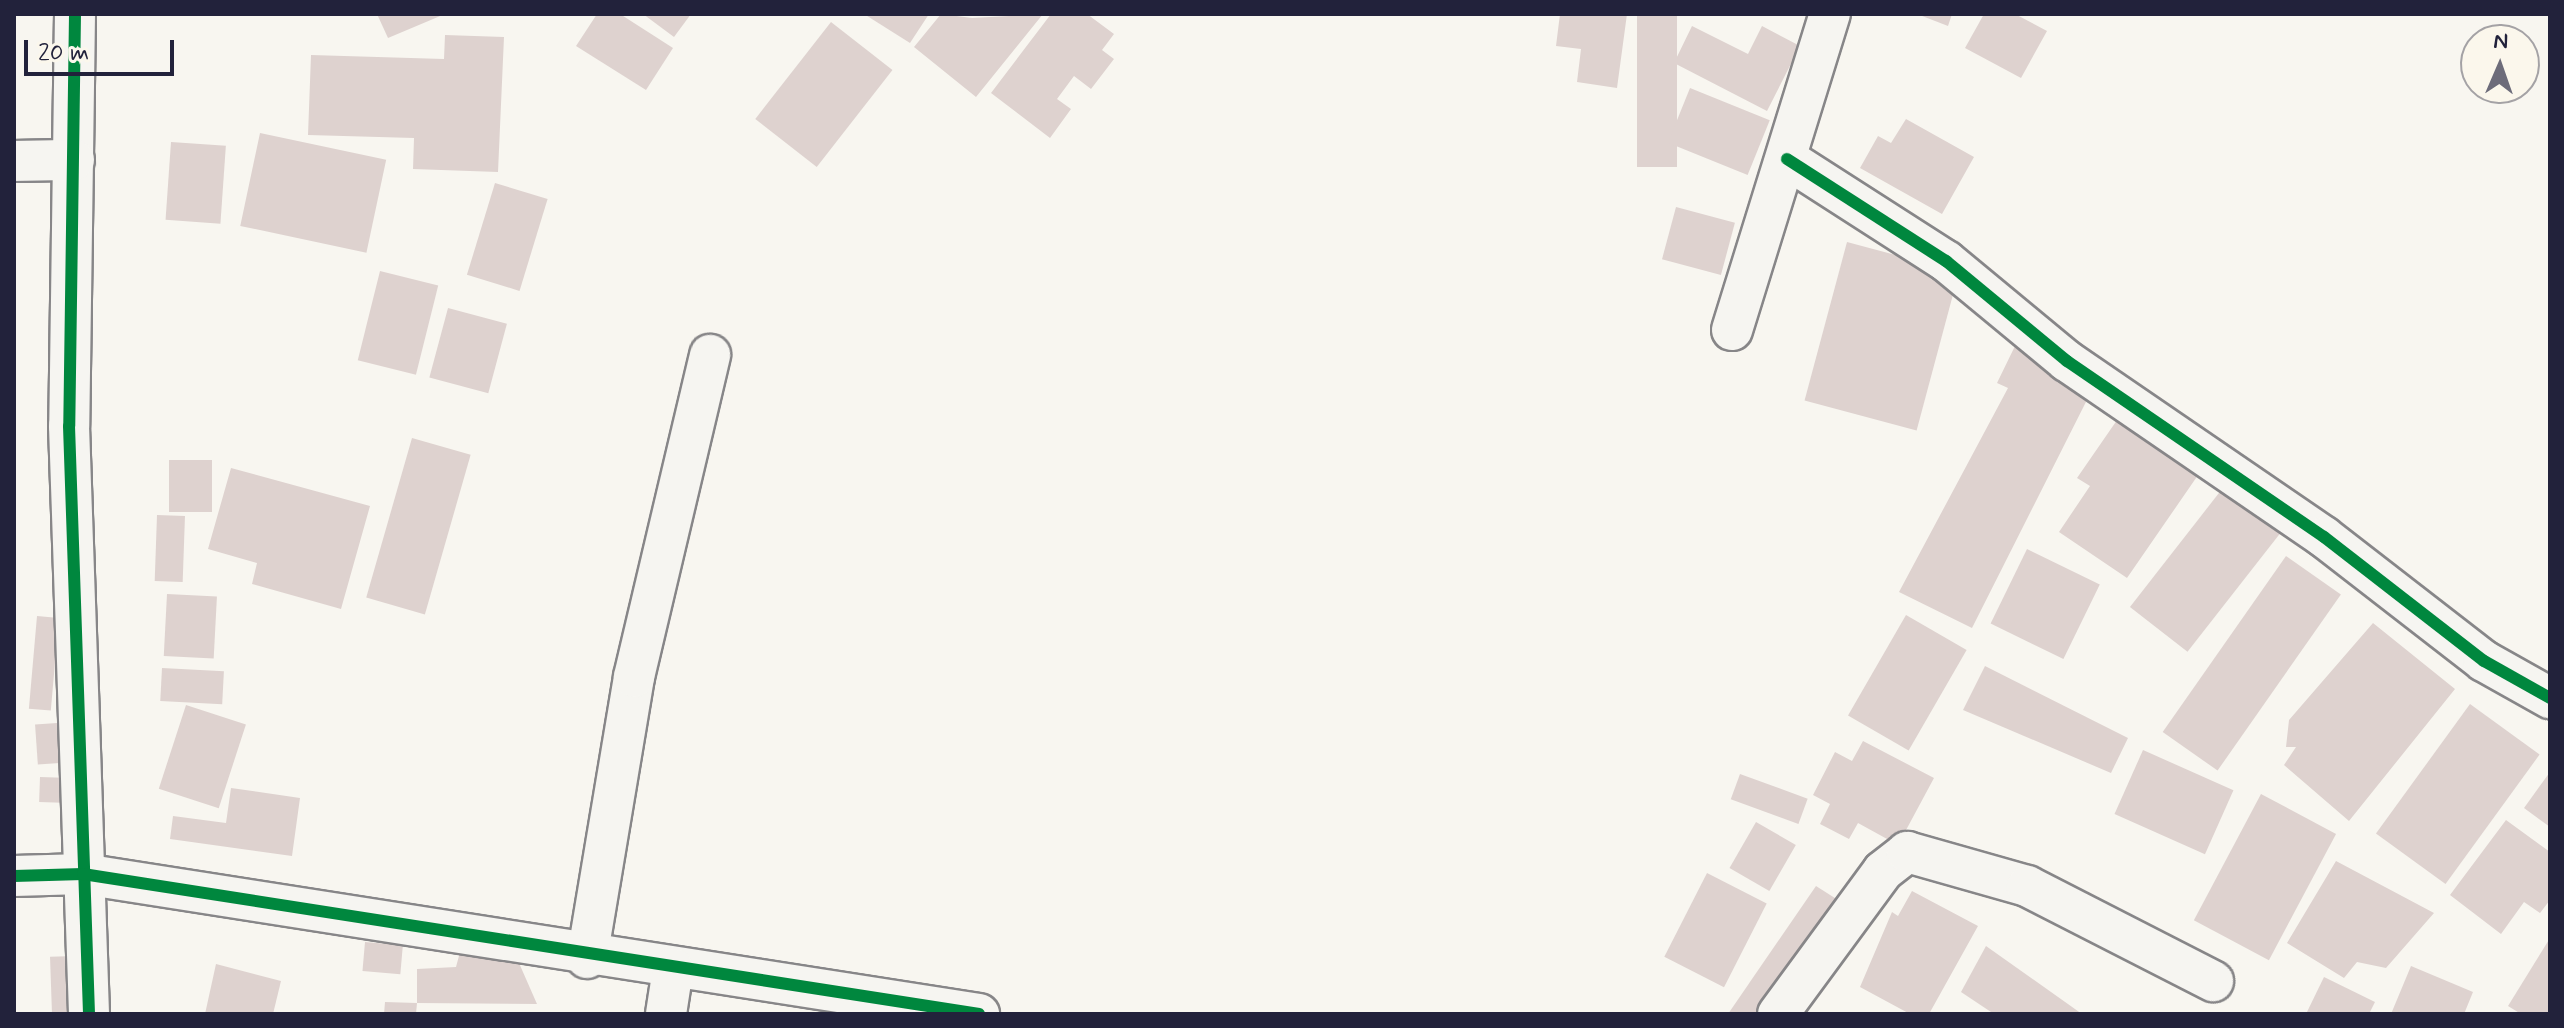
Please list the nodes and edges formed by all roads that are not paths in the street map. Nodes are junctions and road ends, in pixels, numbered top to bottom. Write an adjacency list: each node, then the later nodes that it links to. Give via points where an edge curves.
1 (75, 14): 4 (street)
2 (1830, 14): 3 (street)
3 (1787, 159): 6 (street); 8 (street, via 1946,261 2067,361 2324,537 2484,661)
4 (74, 160): 5 (street); 9 (street, via 69,426)
5 (14, 161)
6 (1732, 330)
7 (710, 355): 11 (street, via 634,677)
8 (2550, 698)
9 (83, 874): 10 (street); 11 (street); 14 (street)
10 (14, 876)
11 (587, 958): 12 (street)
12 (673, 969): 15 (street); 16 (street)
13 (2213, 981): 17 (street, via 2027,886 1907,852 1883,871)
14 (89, 1014)
15 (666, 1014)
16 (979, 1014)
17 (1778, 1014)

